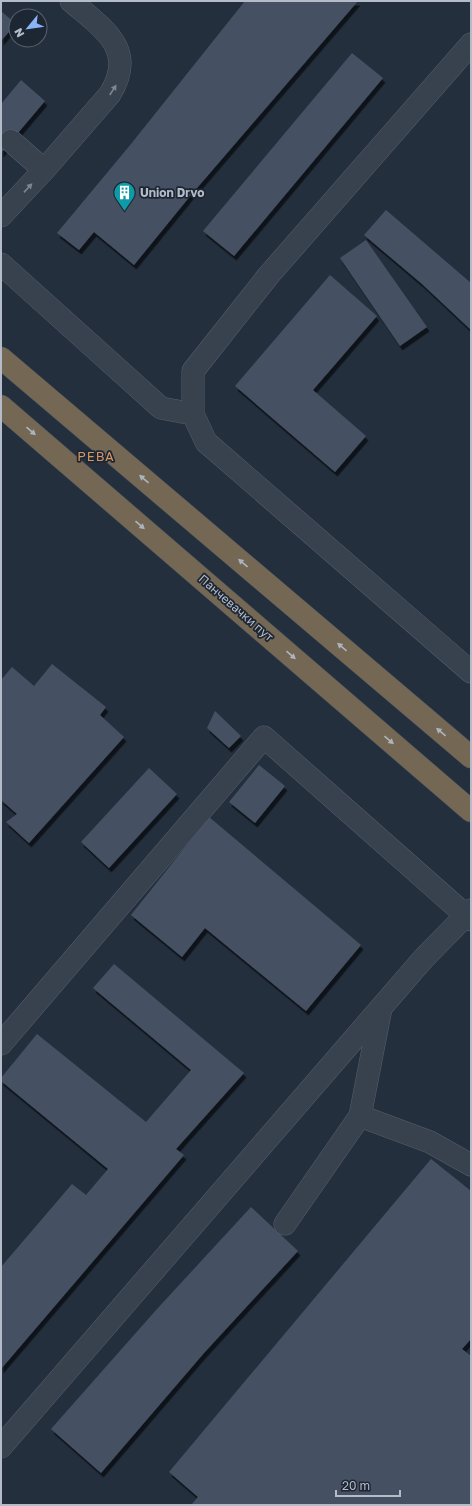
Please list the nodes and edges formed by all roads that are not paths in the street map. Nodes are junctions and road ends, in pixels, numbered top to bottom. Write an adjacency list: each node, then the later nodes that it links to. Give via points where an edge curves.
1 (71, 1): 4 (street, one-way to 1, via 110,94 118,83 122,65 117,47 102,27)
2 (471, 44): 9 (street, via 268,276 194,370)
3 (11, 141): 4 (street)
4 (44, 170): 5 (street, one-way to 4)
5 (1, 216)
6 (1, 264): 9 (street, via 161,408)
7 (1, 358): 11 (highway, one-way to 7)
8 (1, 406): 12 (highway, Панчевачки пут, one-way to 12)
9 (193, 414): 10 (street, via 206,442)
10 (471, 672)
11 (471, 757)
12 (471, 811)
13 (469, 915): 14 (street, via 424,958); 15 (street, via 264,737)
14 (381, 1007): 16 (street); 19 (street)
15 (1, 1044)
16 (360, 1116): 17 (street, via 430,1142); 18 (street)
17 (471, 1165)
18 (285, 1224)
19 (1, 1447)

